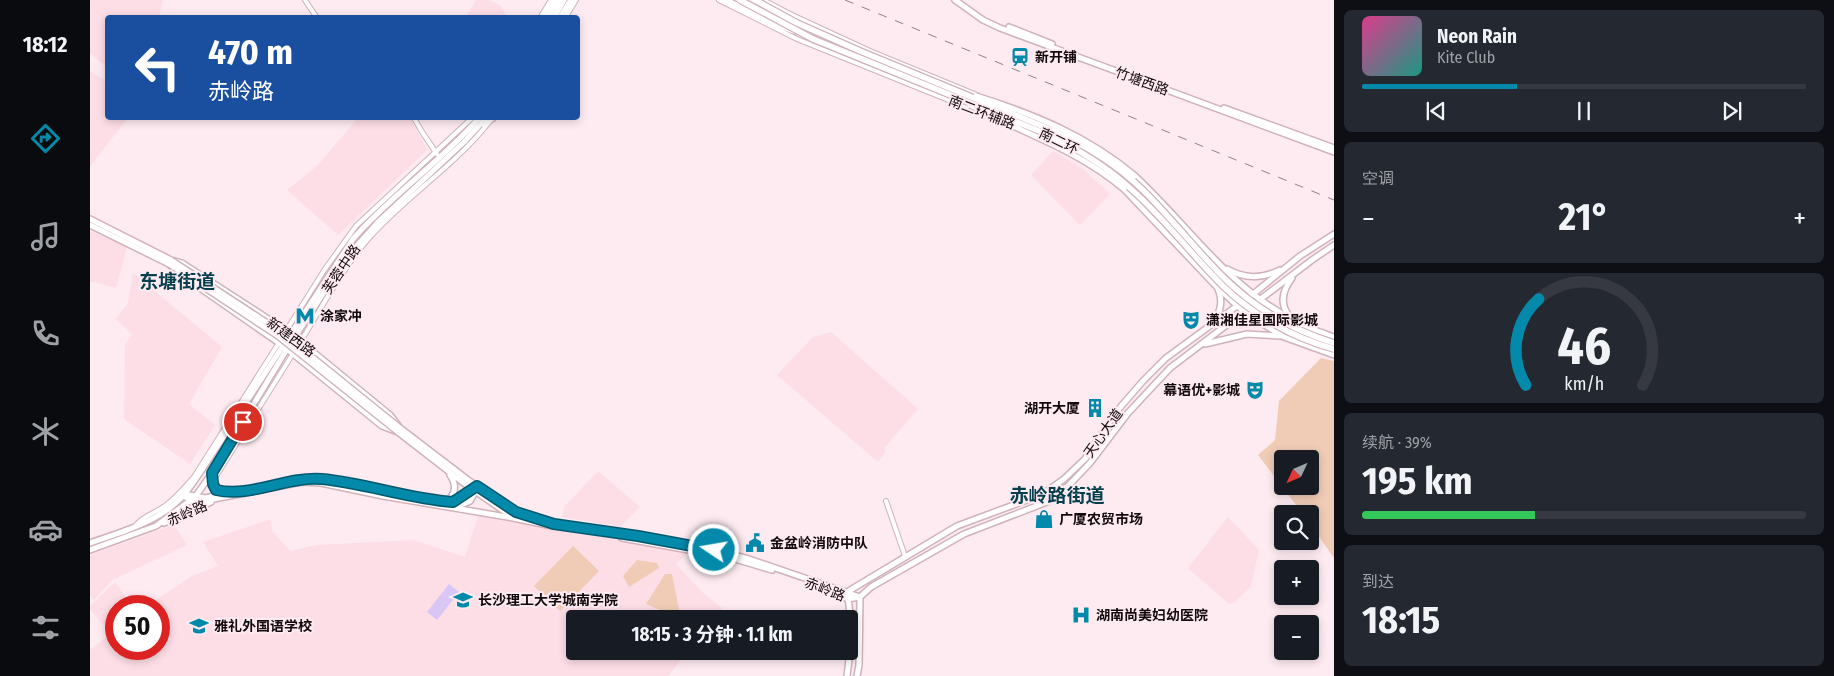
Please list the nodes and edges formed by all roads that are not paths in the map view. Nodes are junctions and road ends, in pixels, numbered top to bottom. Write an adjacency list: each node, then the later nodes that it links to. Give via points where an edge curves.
1 (305, 0): 15 (street)
2 (551, 0): 16 (street)
3 (555, 0): 17 (highway)
4 (560, 0): 18 (main road)
5 (564, 0): 19 (main road)
6 (571, 0): 20 (highway)
7 (576, 0): 21 (street)
8 (719, 0): 35 (street, 南二环辅路, via 797,40 1065,147 1100,168)
9 (726, 0): 22 (highway, bridge)
10 (740, 0): 22 (highway, 南二环, bridge)
11 (755, 0): 23 (highway, 南二环, bridge, via 824,36)
12 (763, 0): 34 (street, 南二环辅路, via 870,51 1066,133)
13 (955, 0): 32 (main road, 竹塘西路, via 1000,28)
14 (959, 0): 31 (main road, 竹塘西路, via 1002,25)
15 (314, 15)
16 (542, 15)
17 (546, 15)
18 (551, 15)
19 (556, 15)
20 (562, 15)
21 (567, 15)
22 (813, 39): 23 (highway, 南二环, bridge)
23 (952, 92): 34 (main road, bridge, via 1007,106 1057,126 1096,146); 35 (main road, bridge, via 988,115 1064,148); 55 (highway, 南二环, bridge, via 1054,131 1106,160 1143,191 1220,274 1246,297 1291,326); 58 (highway, 南二环, bridge, via 1064,142 1098,162 1140,197 1239,300 1284,330)
24 (415, 120): 33 (street)
25 (471, 120): 33 (street)
26 (472, 120): 30 (main road)
27 (477, 120): 30 (main road, 芙蓉中路)
28 (487, 120): 51 (main road, 芙蓉中路, via 362,238)
29 (488, 120): 54 (street, via 459,156 369,239 350,263)
30 (469, 129): 33 (main road, 芙蓉中路)
31 (1334, 148)
32 (1334, 152)
33 (437, 155): 51 (main road, 芙蓉中路, via 353,239)
34 (1146, 186): 41 (main road, 南二环辅路)
35 (1134, 199): 44 (main road, 南二环辅路)
36 (90, 219): 40 (main road, 新建西路)
37 (90, 225): 40 (main road, 新建西路)
38 (1334, 234): 42 (main road, 天心大道)
39 (1334, 245): 43 (main road, 天心大道)
40 (170, 262): 51 (main road, 新建西路, via 182,263); 56 (main road, 新建西路, via 177,272); 61 (main road, 新建西路, bridge, via 278,336)
41 (1216, 262): 42 (main road, via 1236,274 1250,277 1270,274); 45 (main road, 南二环辅路)
42 (1291, 263): 45 (main road, 天心大道)
43 (1297, 271): 46 (main road, 天心大道); 49 (main road, via 1282,299 1285,310)
44 (1216, 286): 47 (main road, 南二环辅路); 50 (main road, via 1221,300 1220,310)
45 (1252, 295): 46 (main road, 南二环辅路); 47 (main road, 天心大道)
46 (1260, 300): 48 (main road, 天心大道); 49 (main road, 南二环辅路)
47 (1237, 306): 48 (main road, 南二环辅路); 50 (main road, 天心大道)
48 (1244, 312): 52 (main road, 南二环辅路); 57 (main road, 天心大道)
49 (1296, 322): 53 (main road, 南二环辅路)
50 (1207, 328): 78 (main road, 天心大道, via 1171,354 1143,381 1085,459 1064,479 1043,494 957,526)
51 (290, 334): 54 (main road, 新建西路); 56 (main road, 芙蓉中路)
52 (1284, 337): 57 (main road, via 1247,334); 60 (main road, 南二环辅路)
53 (1334, 337)
54 (301, 342): 59 (street); 61 (main road, 新建西路, via 390,415)
55 (1334, 343)
56 (283, 345): 59 (main road, 新建西路); 63 (main road, 芙蓉中路); 67 (main road, 芙蓉中路); 74 (street, via 194,477 173,500)
57 (1197, 346): 80 (main road, 天心大道, via 1145,393 1090,463 1062,491 1047,502 964,534)
58 (1334, 349)
59 (293, 354): 61 (main road, 新建西路, via 382,426); 64 (street)
60 (1334, 355)
61 (399, 430): 62 (main road, 新建西路); 65 (main road, 新建西路)
62 (447, 470): 65 (main road, 新建西路); 70 (main road, via 455,487 454,494)
63 (212, 473): 64 (main road); 68 (main road, 芙蓉中路)
64 (213, 481): 66 (main road, via 216,490)
65 (475, 488): 70 (main road, via 453,502); 72 (main road, via 470,501); 73 (main road, 新建西路); 79 (main road, 赤岭路, via 516,512 554,524 697,546 748,559)
66 (229, 493): 68 (main road, 赤岭路); 70 (main road, 赤岭路, via 298,480 322,479)
67 (183, 495): 68 (main road, 赤岭路); 74 (main road, 芙蓉中路, via 167,510)
68 (193, 499): 69 (main road, 赤岭路, via 198,502); 75 (main road, 芙蓉中路)
69 (218, 499): 72 (main road, 赤岭路, via 302,482); 75 (main road, 赤岭路)
70 (446, 501)
71 (886, 501): 78 (street)
72 (456, 507): 73 (main road, 赤岭路)
73 (513, 518): 81 (main road, 赤岭路, via 731,557 836,591)
74 (135, 526): 76 (main road, 芙蓉中路)
75 (156, 526): 77 (main road, 芙蓉中路)
76 (90, 543)
77 (90, 550)
78 (905, 556): 79 (main road, 天心大道)
79 (847, 592): 80 (main road, 赤岭路); 81 (main road)
80 (860, 597): 81 (main road, 赤岭路); 85 (main road)
81 (848, 599): 82 (main road)
82 (849, 610)
83 (849, 660): 84 (main road)
84 (847, 676)
85 (857, 676)

